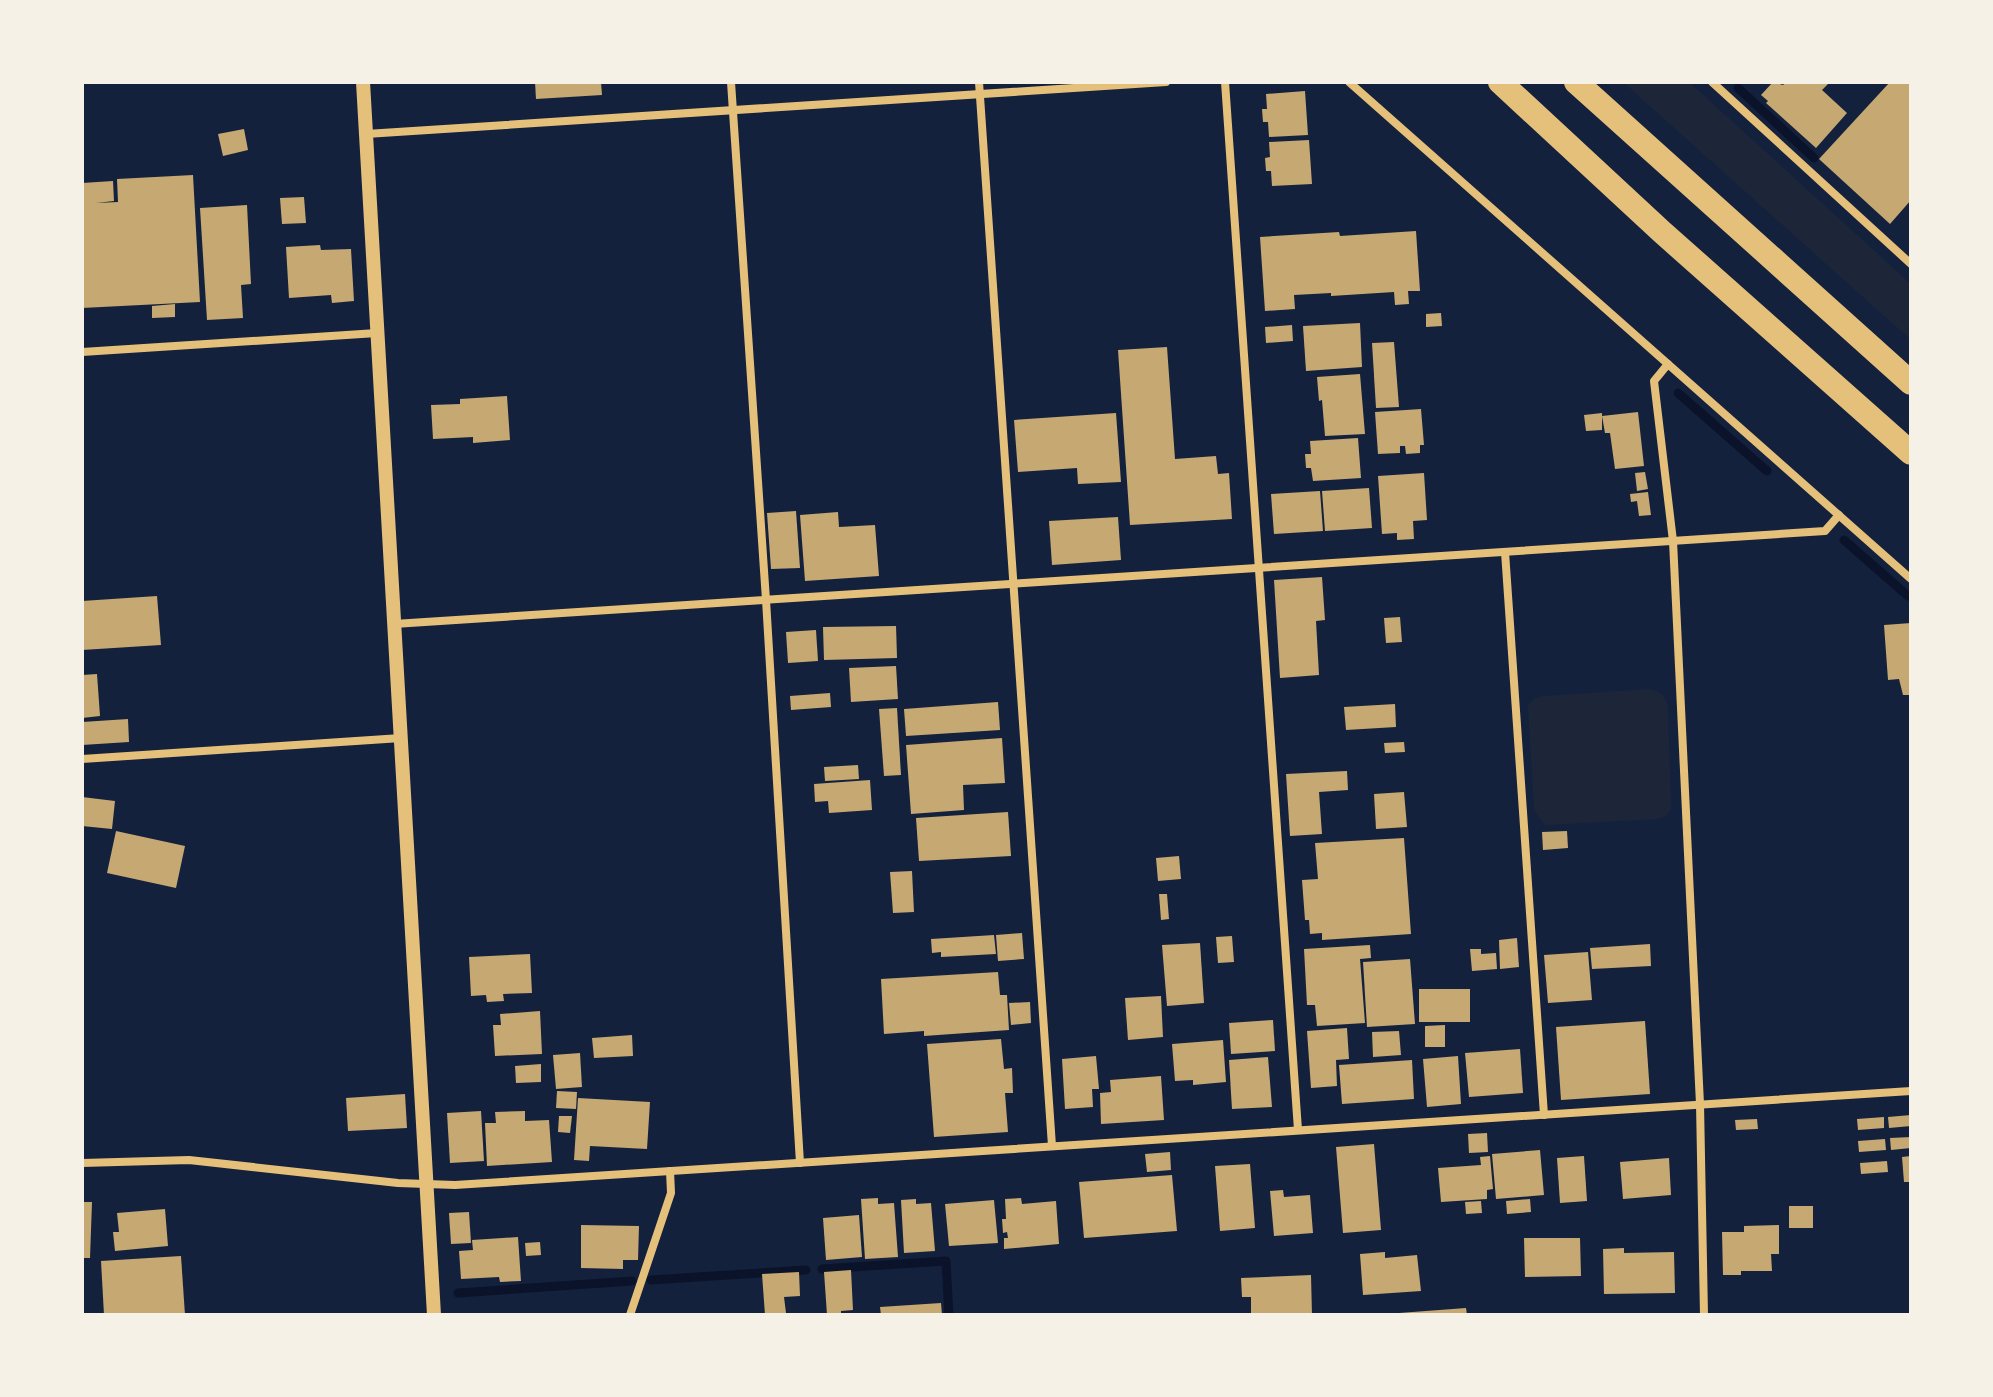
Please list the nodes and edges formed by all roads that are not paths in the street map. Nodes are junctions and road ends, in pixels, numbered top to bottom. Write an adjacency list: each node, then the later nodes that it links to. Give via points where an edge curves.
1 (363, 82): 12 (street)
2 (731, 82): 11 (street)
3 (979, 82): 10 (street)
4 (1166, 82): 10 (street)
5 (1225, 82): 22 (street)
6 (1349, 82): 16 (street)
7 (1500, 82): 18 (highway)
8 (1576, 82): 17 (highway)
9 (1712, 82): 13 (street)
10 (980, 94): 11 (street); 24 (street)
11 (733, 110): 12 (street); 25 (street)
12 (366, 134): 14 (street)
13 (1911, 264)
14 (377, 333): 15 (street); 26 (street)
15 (82, 352)
16 (1668, 364): 19 (street); 20 (street, via 1654,381)
17 (1911, 383)
18 (1911, 453)
19 (1839, 515): 20 (street, via 1825,531); 23 (street)
20 (1673, 541): 21 (street); 30 (street)
21 (1505, 552): 22 (street); 31 (street)
22 (1259, 568): 24 (street); 32 (street)
23 (1911, 579)
24 (1013, 584): 25 (street); 33 (street)
25 (766, 600): 26 (street); 35 (street)
26 (394, 624): 27 (street)
27 (401, 738): 28 (street); 37 (street)
28 (82, 759)
29 (1911, 1091): 30 (street)
30 (1700, 1104): 31 (street); 40 (street)
31 (1544, 1115): 32 (street)
32 (1298, 1130): 33 (street)
33 (1052, 1146): 35 (street)
34 (82, 1163): 37 (street, via 189,1160)
35 (800, 1163): 36 (street)
36 (670, 1171): 37 (street); 39 (street, via 671,1193)
37 (427, 1184): 38 (street)
38 (434, 1315)
39 (630, 1315)
40 (1704, 1315)

